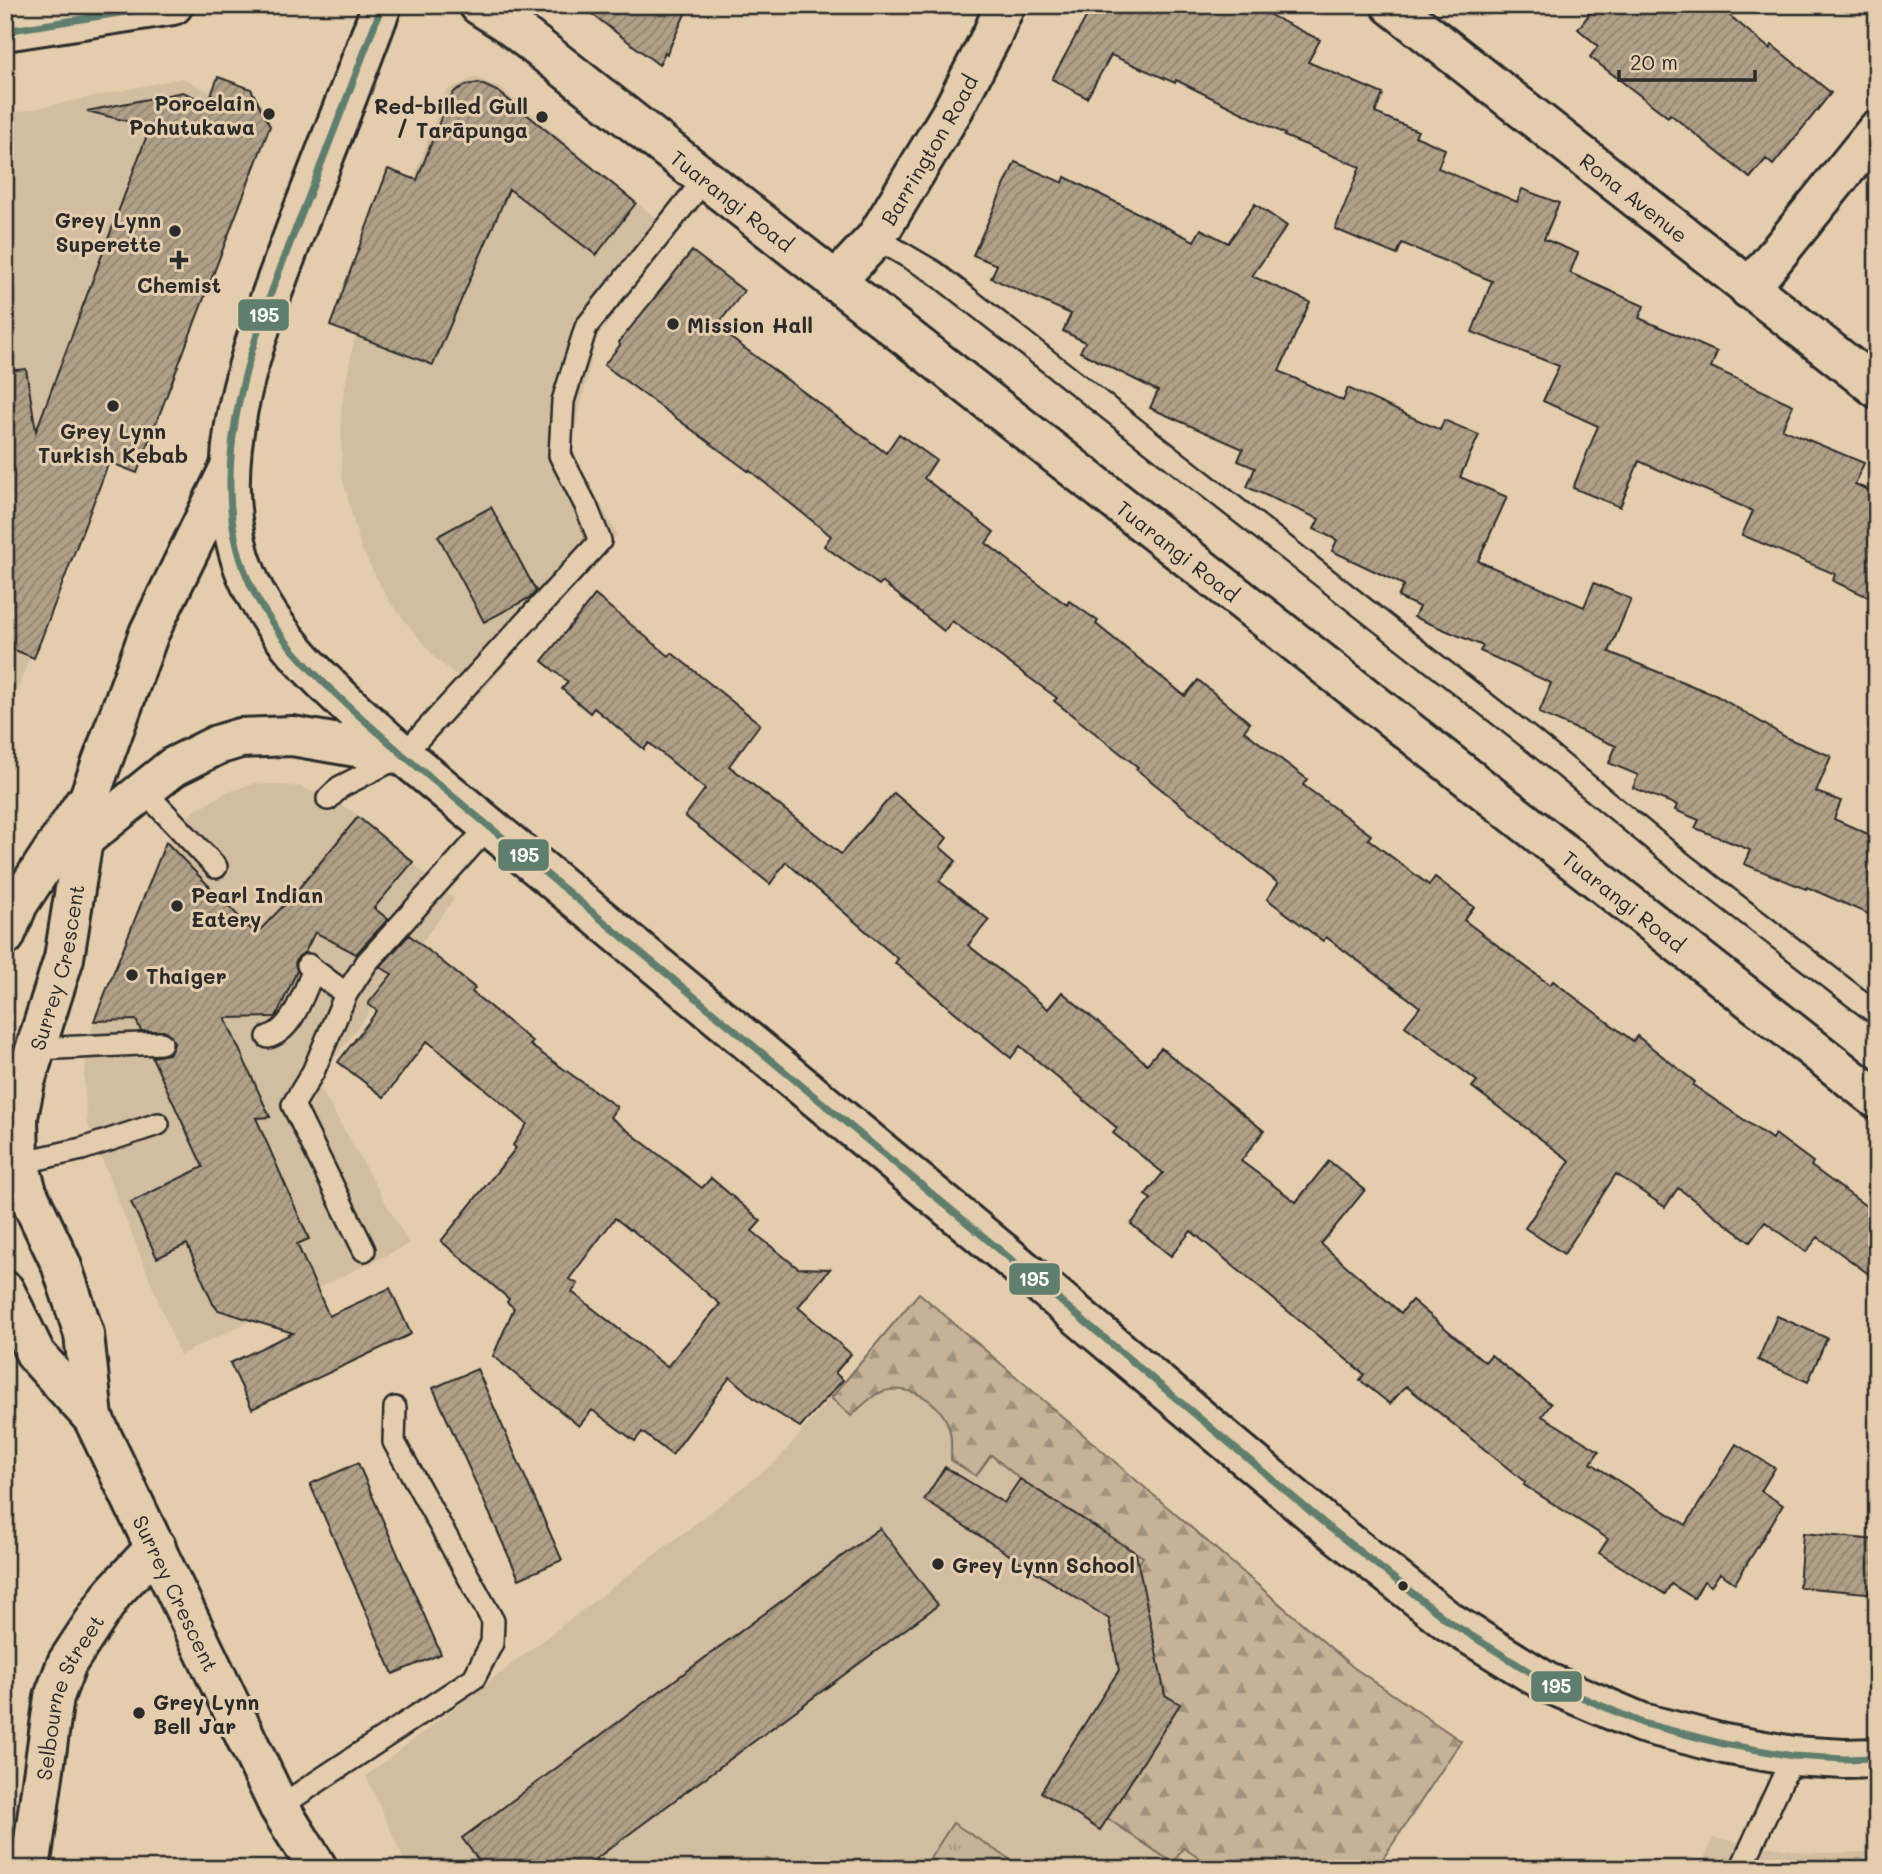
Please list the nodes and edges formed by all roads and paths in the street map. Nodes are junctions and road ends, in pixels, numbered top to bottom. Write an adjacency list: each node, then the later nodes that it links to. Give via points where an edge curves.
1 (173, 5): 6 (main road)
2 (382, 5): 13 (main road, via 258,330)
3 (479, 5): 8 (main road, Tuarangi Road)
4 (1005, 5): 9 (main road, Barrington Road, via 953,110)
5 (1391, 5): 11 (main road, Rona Avenue)
6 (5, 31)
7 (1877, 130): 11 (main road)
8 (705, 179): 10 (main road, Tuarangi Road); 14 (lane, via 586,327 563,401 560,456 600,541)
9 (876, 238): 10 (main road, Barrington Road); 25 (lane, via 934,272)
10 (835, 282): 29 (main road, Tuarangi Road)
11 (1749, 289): 12 (main road, Rona Avenue)
12 (1877, 388)
13 (229, 469): 14 (main road, via 232,528 249,580 266,610 313,668); 16 (main road, Surrey Crescent, via 157,615)
14 (404, 755): 15 (main road, via 292,736 240,738 194,755); 17 (lane, via 340,787); 18 (main road)
15 (144, 791): 19 (main road); 20 (lane)
16 (90, 795): 19 (main road, Surrey Crescent); 22 (main road, Surrey Crescent, via 18,904)
17 (328, 799)
18 (490, 825): 24 (lane, via 366,962); 37 (main road, via 1429,1608 1546,1682 1642,1723)
19 (83, 839): 21 (main road, Surrey Crescent)
20 (216, 867)
21 (75, 892): 23 (main road, via 46,926); 28 (main road, Surrey Crescent, via 64,958)
22 (5, 936)
23 (5, 955)
24 (346, 994): 26 (lane, via 311,967 292,1017); 32 (lane, via 313,1072 293,1105)
25 (1877, 1014)
26 (268, 1037)
27 (161, 1043): 28 (lane)
28 (36, 1049): 31 (main road, Surrey Crescent, via 25,1082)
29 (1877, 1099)
30 (158, 1124): 31 (lane, via 82,1149)
31 (12, 1164): 35 (main road, Surrey Crescent, via 61,1264 84,1334)
32 (364, 1250)
33 (5, 1291): 35 (main road, Surrey Crescent, via 36,1355)
34 (395, 1408): 39 (lane, via 394,1442 493,1621 492,1643 474,1678)
35 (93, 1418): 36 (main road, Surrey Crescent)
36 (156, 1547): 39 (main road, Surrey Crescent); 40 (main road, Selbourne Street, via 113,1593 67,1663 54,1697)
37 (1793, 1756): 38 (main road); 43 (lane)
38 (1877, 1758)
39 (279, 1807): 41 (main road, Surrey Crescent); 42 (main road, Surrey Crescent)
40 (30, 1869)
41 (298, 1869)
42 (318, 1869)
43 (1741, 1869)

